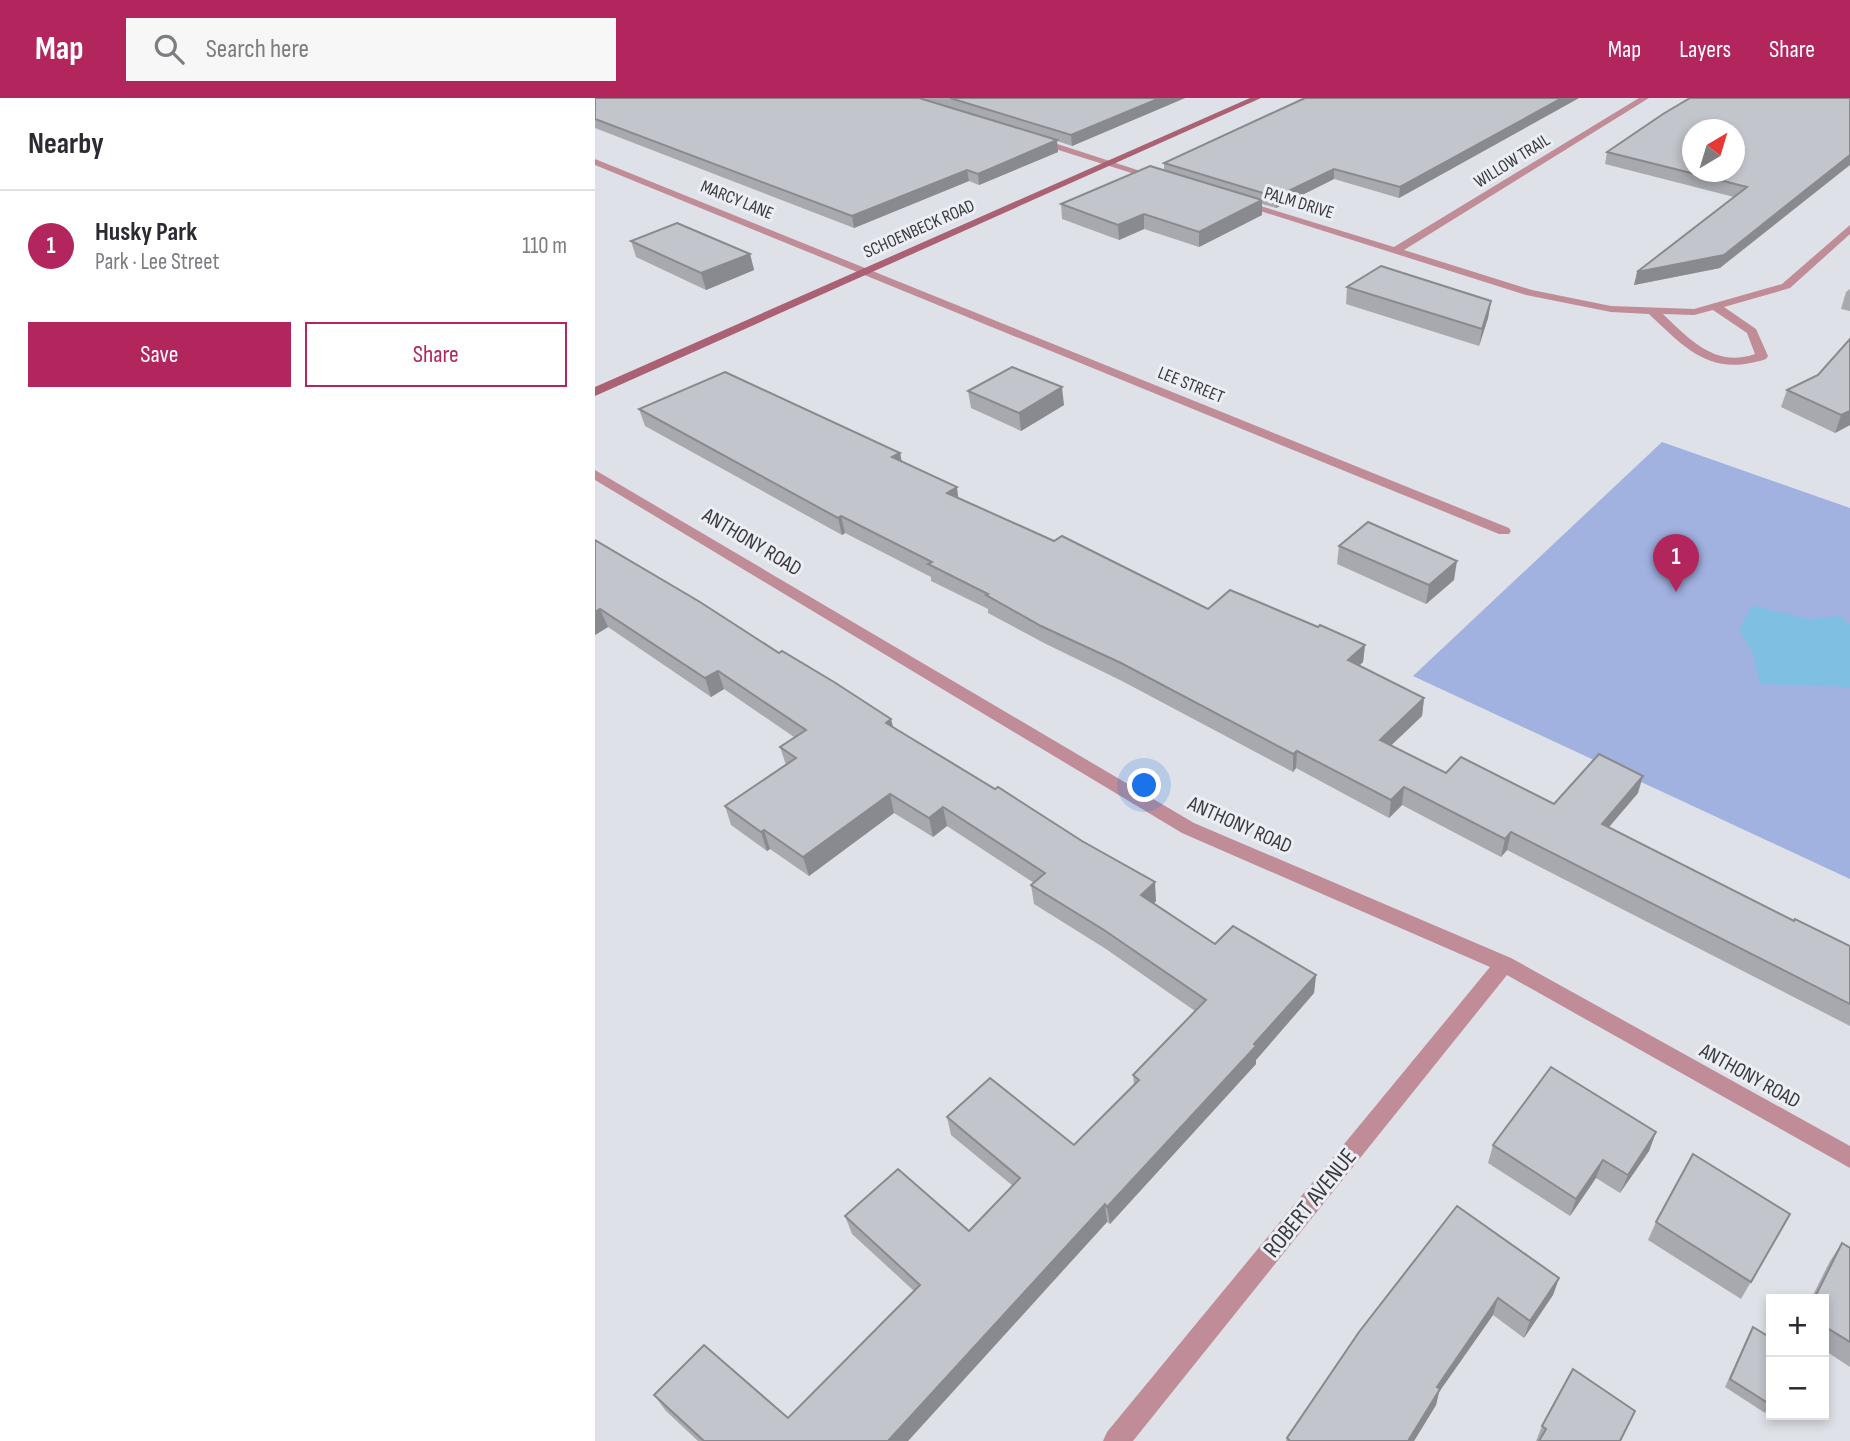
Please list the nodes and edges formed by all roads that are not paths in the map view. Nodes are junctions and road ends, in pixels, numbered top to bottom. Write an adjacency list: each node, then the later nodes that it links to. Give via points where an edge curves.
1 (1257, 98): 5 (main road, SCHOENBECK ROAD)
2 (1645, 98): 9 (street, WILLOW TRAIL)
3 (1018, 135): 5 (street)
4 (595, 162): 10 (street, MARCY LANE)
5 (1111, 163): 6 (street); 10 (main road, SCHOENBECK ROAD)
6 (1175, 183)
7 (1227, 199): 9 (street, PALM DRIVE)
8 (1850, 228): 11 (street, PALM DRIVE, via 1786,286)
9 (1395, 251): 12 (street, PALM DRIVE, via 1530,293 1611,309)
10 (865, 271): 13 (main road, SCHOENBECK ROAD); 15 (street, LEE STREET)
11 (1715, 306): 12 (street, PALM DRIVE, via 1694,312); 12 (street, via 1752,331 1762,356 1729,364 1701,355)
12 (1652, 310)
13 (595, 392)
14 (595, 474): 16 (street, ANTHONY ROAD, via 1188,828)
15 (1504, 531)
16 (1504, 964): 17 (street, ANTHONY ROAD); 18 (street, ROBERT AVENUE)
17 (1850, 1158)
18 (1117, 1441)

